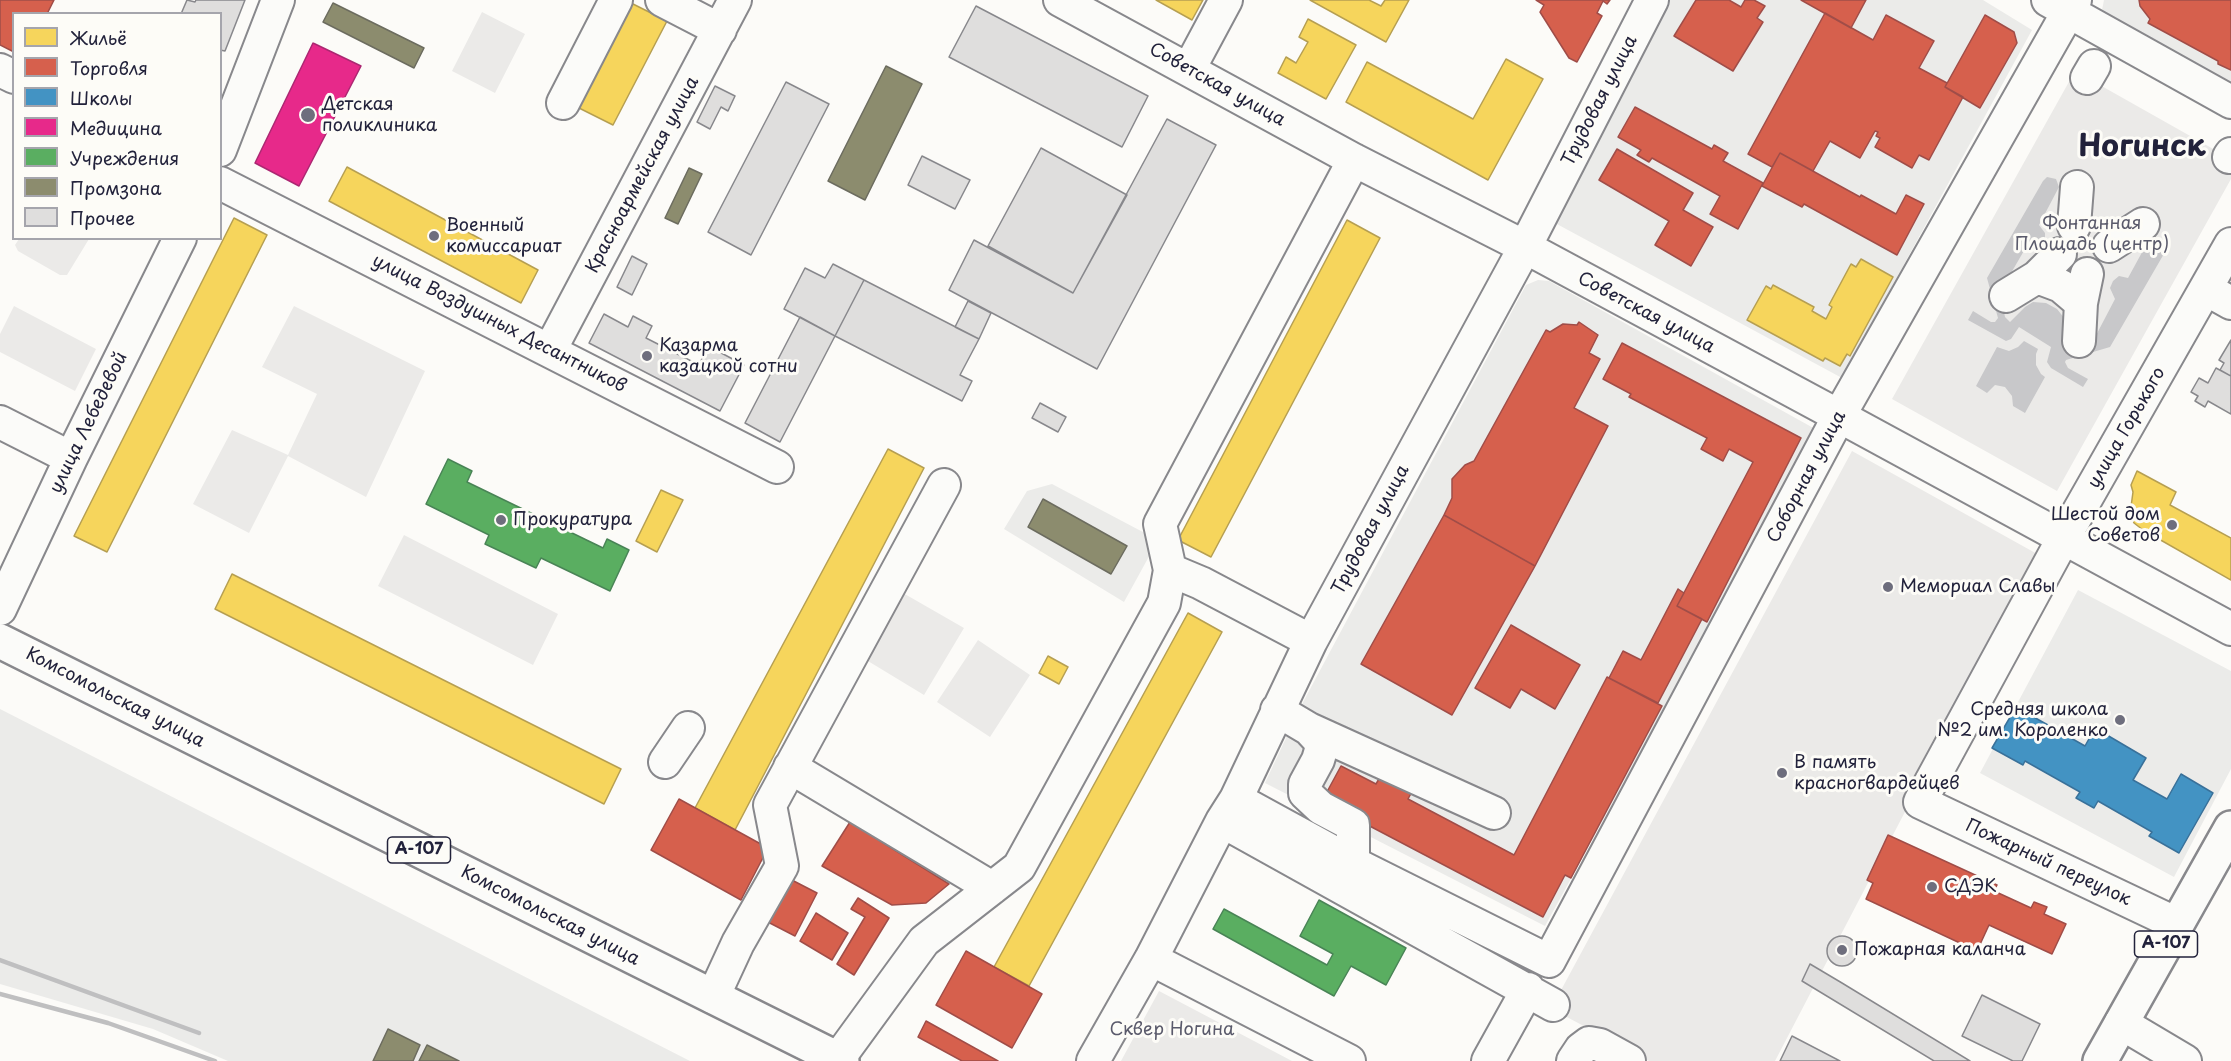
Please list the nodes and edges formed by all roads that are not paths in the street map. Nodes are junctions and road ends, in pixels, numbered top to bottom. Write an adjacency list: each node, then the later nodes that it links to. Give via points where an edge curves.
1 (278, 0): 11 (street)
2 (616, 0): 13 (street)
3 (663, 0): 9 (street)
4 (735, 0): 9 (street, Красноармейская улица)
5 (1060, 0): 10 (street, Советская улица)
6 (1226, 0): 10 (street)
7 (1652, 0): 23 (street, Трудовая улица)
8 (2064, 4): 12 (street); 30 (street, Соборная улица)
9 (720, 30): 29 (street, Красноармейская улица)
10 (1189, 69): 15 (street, Советская улица)
11 (233, 81): 14 (street)
12 (2231, 102)
13 (563, 104)
14 (222, 139)
15 (1354, 160): 23 (street, Советская улица); 36 (street, via 1160,524)
16 (222, 184): 29 (street, улица Воздушных Десантников)
17 (2077, 187): 19 (street)
18 (2143, 224): 22 (street)
19 (2074, 226)
20 (179, 240): 32 (street, улица Лебедевой)
21 (2231, 244): 27 (street, улица Горького)
22 (2109, 246)
23 (1525, 248): 30 (street, Советская улица); 40 (street, Трудовая улица)
24 (2060, 254): 25 (street)
25 (2037, 277): 26 (street); 28 (street, via 2061,286 2084,288)
26 (2006, 296)
27 (2219, 296): 35 (street, улица Горького)
28 (2079, 341)
29 (550, 350): 33 (street, улица Воздушных Десантников)
30 (1839, 416): 35 (street, Советская улица); 50 (street, Соборная улица, via 1549,961)
31 (0, 422): 32 (street)
32 (71, 458): 37 (street, улица Лебедевой)
33 (777, 466)
34 (944, 485): 45 (street)
35 (2063, 539): 38 (street, Советская улица); 46 (street, улица Горького)
36 (1170, 570): 40 (street); 51 (street, via 1164,603 1019,867)
37 (0, 609)
38 (2231, 629)
39 (0, 641): 54 (main road, Комсомольская улица / А-107)
40 (1311, 641): 41 (street, Трудовая улица)
41 (1277, 710): 43 (street); 47 (street, Трудовая улица)
42 (688, 728): 44 (street)
43 (1309, 729): 48 (street); 50 (street, via 1320,741 1321,750 1305,784 1305,793 1321,808 1353,825)
44 (665, 762)
45 (790, 767): 51 (street); 54 (street, via 770,805 782,867 738,943)
46 (1920, 802): 52 (street, Пожарный переулок)
47 (1229, 810): 50 (street); 53 (street, Трудовая улица); 59 (street, via 1540,997)
48 (1494, 813)
49 (2231, 828): 52 (main road, А-107)
50 (1353, 863)
51 (992, 888): 56 (street, via 924,941)
52 (2177, 924): 55 (main road, А-107)
53 (1151, 959): 57 (street, Трудовая улица); 58 (street)
54 (713, 998): 56 (main road, Комсомольская улица / А-107)
55 (2121, 1023): 62 (main road, А-107); 63 (street)
56 (840, 1060)
57 (1093, 1061)
58 (1349, 1061)
59 (1488, 1061)
60 (1573, 1061): 61 (street, via 1589,1043)
61 (1629, 1061)
62 (2100, 1061)
63 (2185, 1061)

